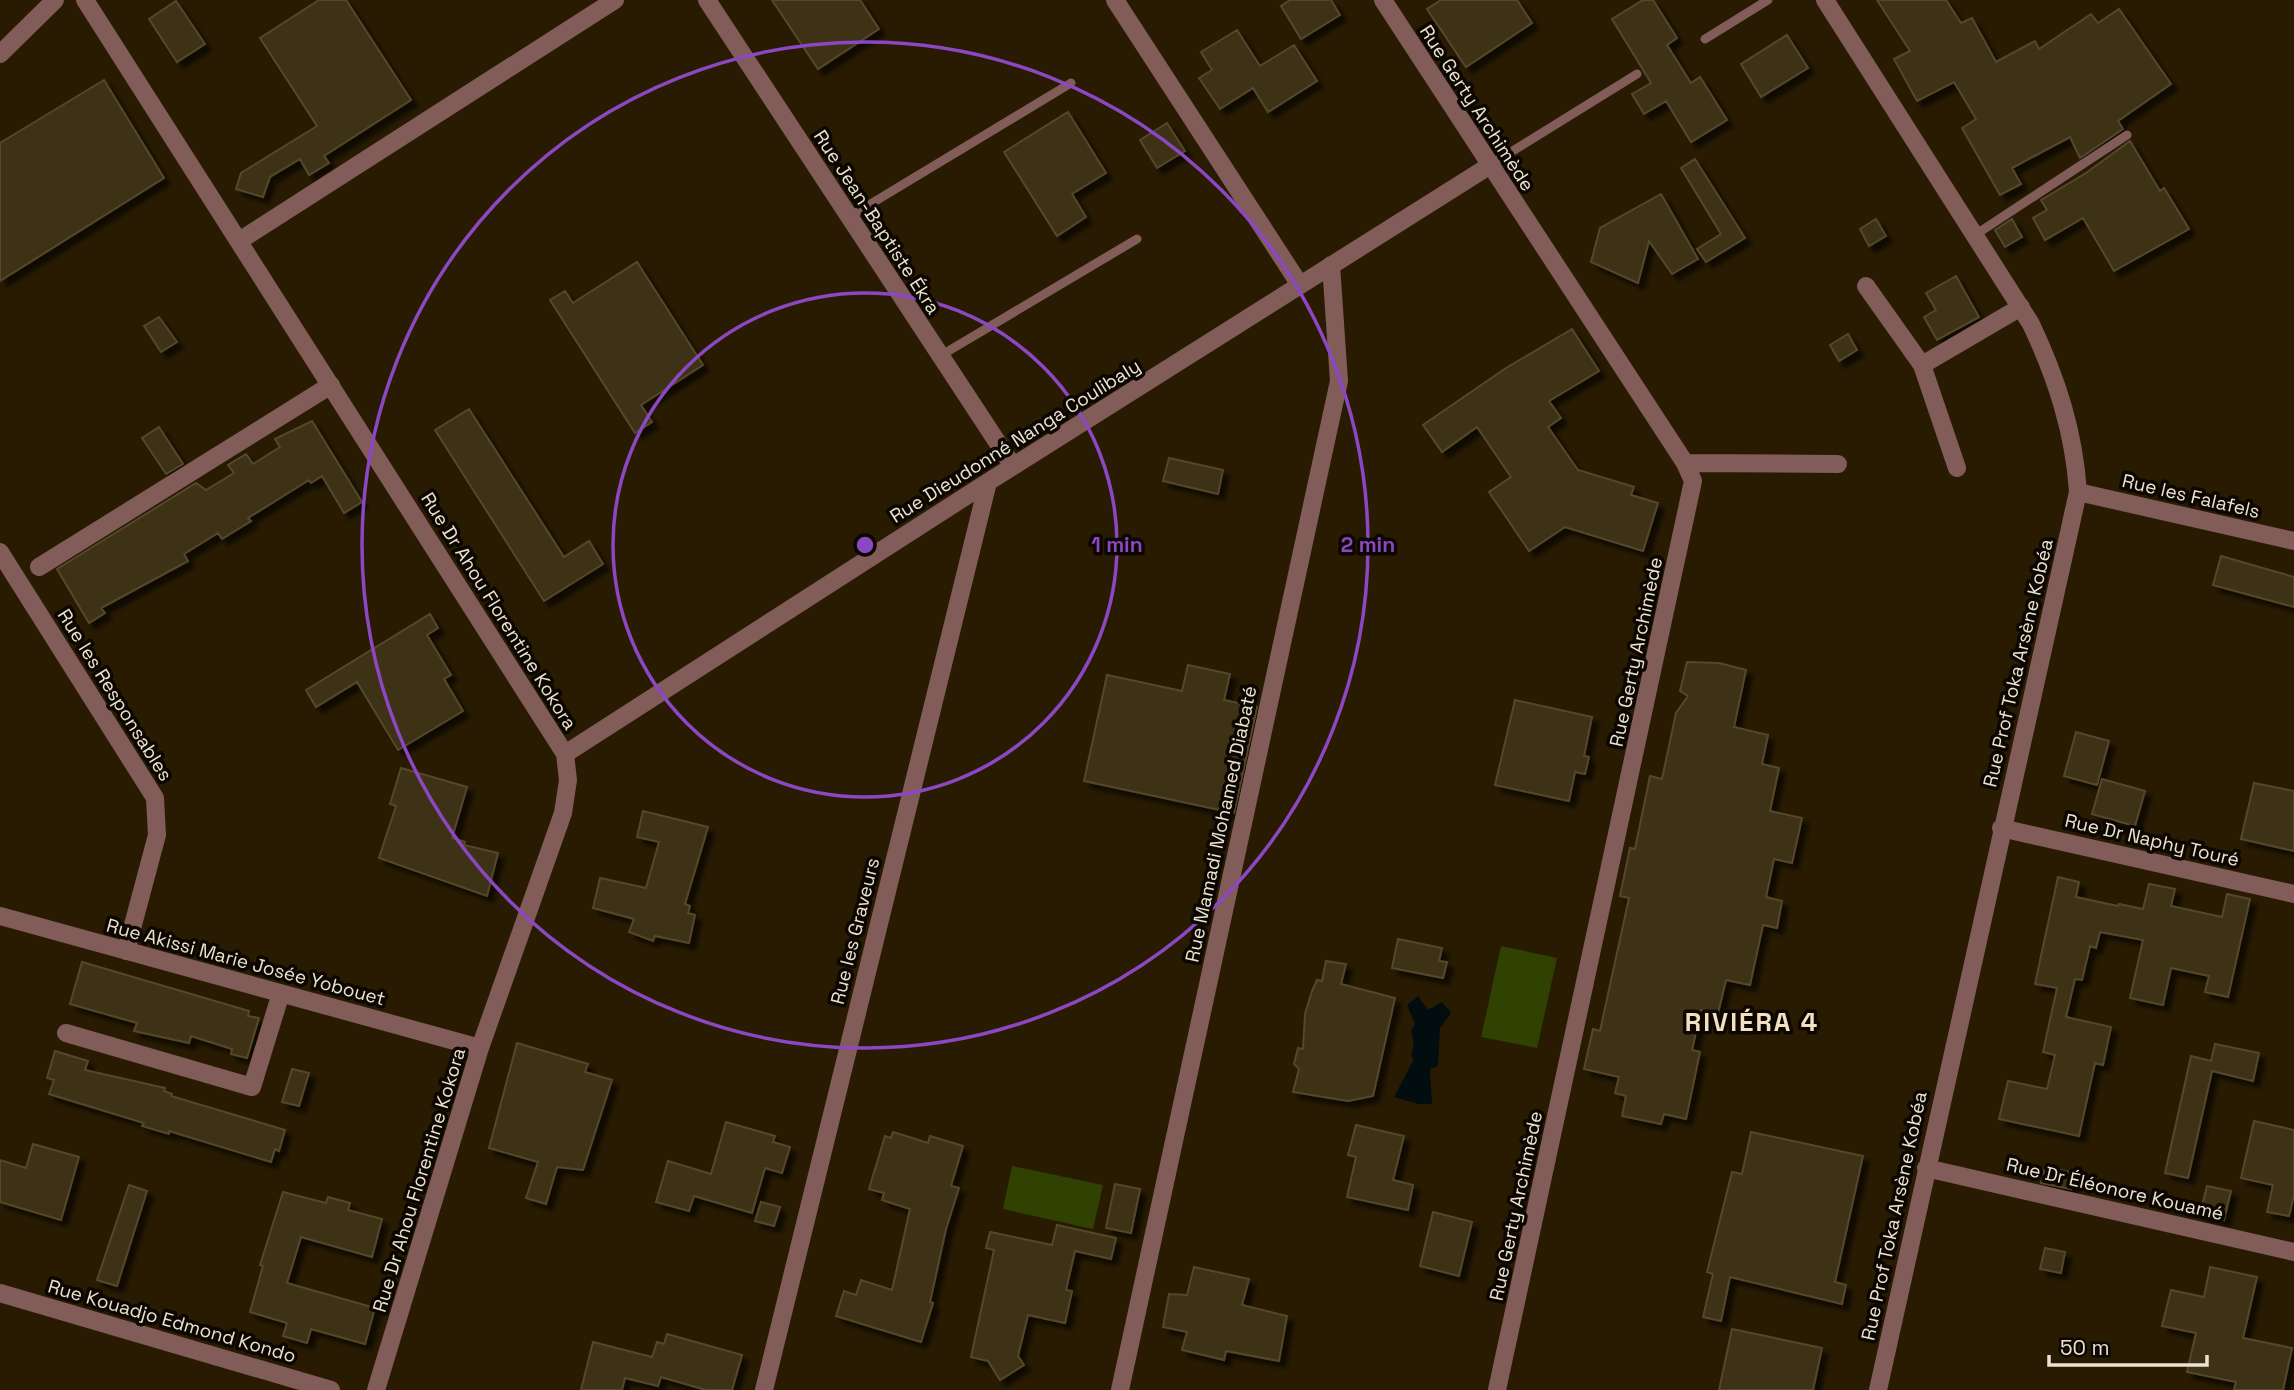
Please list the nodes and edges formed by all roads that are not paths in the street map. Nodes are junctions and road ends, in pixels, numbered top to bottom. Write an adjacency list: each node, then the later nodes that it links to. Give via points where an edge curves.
1 (55, 0): 10 (street)
2 (85, 0): 18 (street, Rue Dr Ahou Florentine Kokora)
3 (615, 0): 18 (street)
4 (707, 0): 15 (street, Rue Jean-Baptiste Ékra)
5 (1115, 0): 20 (street)
6 (1383, 0): 14 (street, Rue Gerty Archimède)
7 (1768, 0): 9 (lane)
8 (1825, 0): 16 (street, Rue Prof Toka Arsène Kobéa)
9 (1705, 39)
10 (0, 54)
11 (1637, 75): 14 (lane)
12 (1071, 83): 15 (lane)
13 (2127, 135): 16 (lane)
14 (1489, 166): 19 (street, Rue Dieudonné Nanga Coulibaly); 26 (street, Rue Gerty Archimède)
15 (848, 218): 23 (street, Rue Jean-Baptiste Ékra)
16 (1975, 235): 22 (street, Rue Prof Toka Arsène Kobéa)
17 (1137, 239): 23 (lane)
18 (239, 241): 25 (street, Rue Dr Ahou Florentine Kokora)
19 (1331, 265): 20 (street, Rue Dieudonné Nanga Coulibaly); 49 (street, Rue Mamadi Mohamed Diabaté, via 1339,381)
20 (1300, 285): 28 (street, Rue Dieudonné Nanga Coulibaly)
21 (1866, 286): 24 (street)
22 (2021, 307): 24 (street); 31 (street, Rue Prof Toka Arsène Kobéa, via 2054,371 2074,447)
23 (940, 356): 28 (street, Rue Jean-Baptiste Ékra)
24 (1922, 365): 29 (street)
25 (331, 386): 34 (street); 35 (street, Rue Dr Ahou Florentine Kokora)
26 (1685, 463): 27 (street); 50 (street, Rue Gerty Archimède, via 1693,481 1690,507)
27 (1838, 464)
28 (1013, 466): 30 (street, Rue Dieudonné Nanga Coulibaly)
29 (1958, 468)
30 (988, 482): 35 (street, Rue Dieudonné Nanga Coulibaly); 48 (street, Rue les Graveurs)
31 (2078, 492): 32 (street, Rue les Falafels); 36 (street, Rue Prof Toka Arsène Kobéa)
32 (2294, 541)
33 (0, 552): 39 (street, Rue les Responsables, via 155,798 157,835)
34 (39, 567)
35 (565, 754): 42 (street, Rue Dr Ahou Florentine Kokora, via 568,780 563,813)
36 (2001, 828): 37 (street, Rue Dr Naphy Touré); 43 (street, Rue Prof Toka Arsène Kobéa)
37 (2294, 894)
38 (0, 916): 39 (street, Rue Akissi Marie Josée Yobouet)
39 (126, 951): 40 (street, Rue Akissi Marie Josée Yobouet)
40 (281, 993): 41 (street, via 252,1087); 42 (street, Rue Akissi Marie Josée Yobouet)
41 (66, 1033)
42 (481, 1048): 47 (street, Rue Dr Ahou Florentine Kokora)
43 (1926, 1168): 44 (street, Rue Dr Éléonore Kouamé); 51 (street, Rue Prof Toka Arsène Kobéa)
44 (2294, 1252)
45 (0, 1293): 46 (street, Rue Kouadjo Edmond Kondo)
46 (331, 1390)
47 (376, 1390)
48 (764, 1390)
49 (1120, 1390)
50 (1497, 1390)
51 (1878, 1390)

